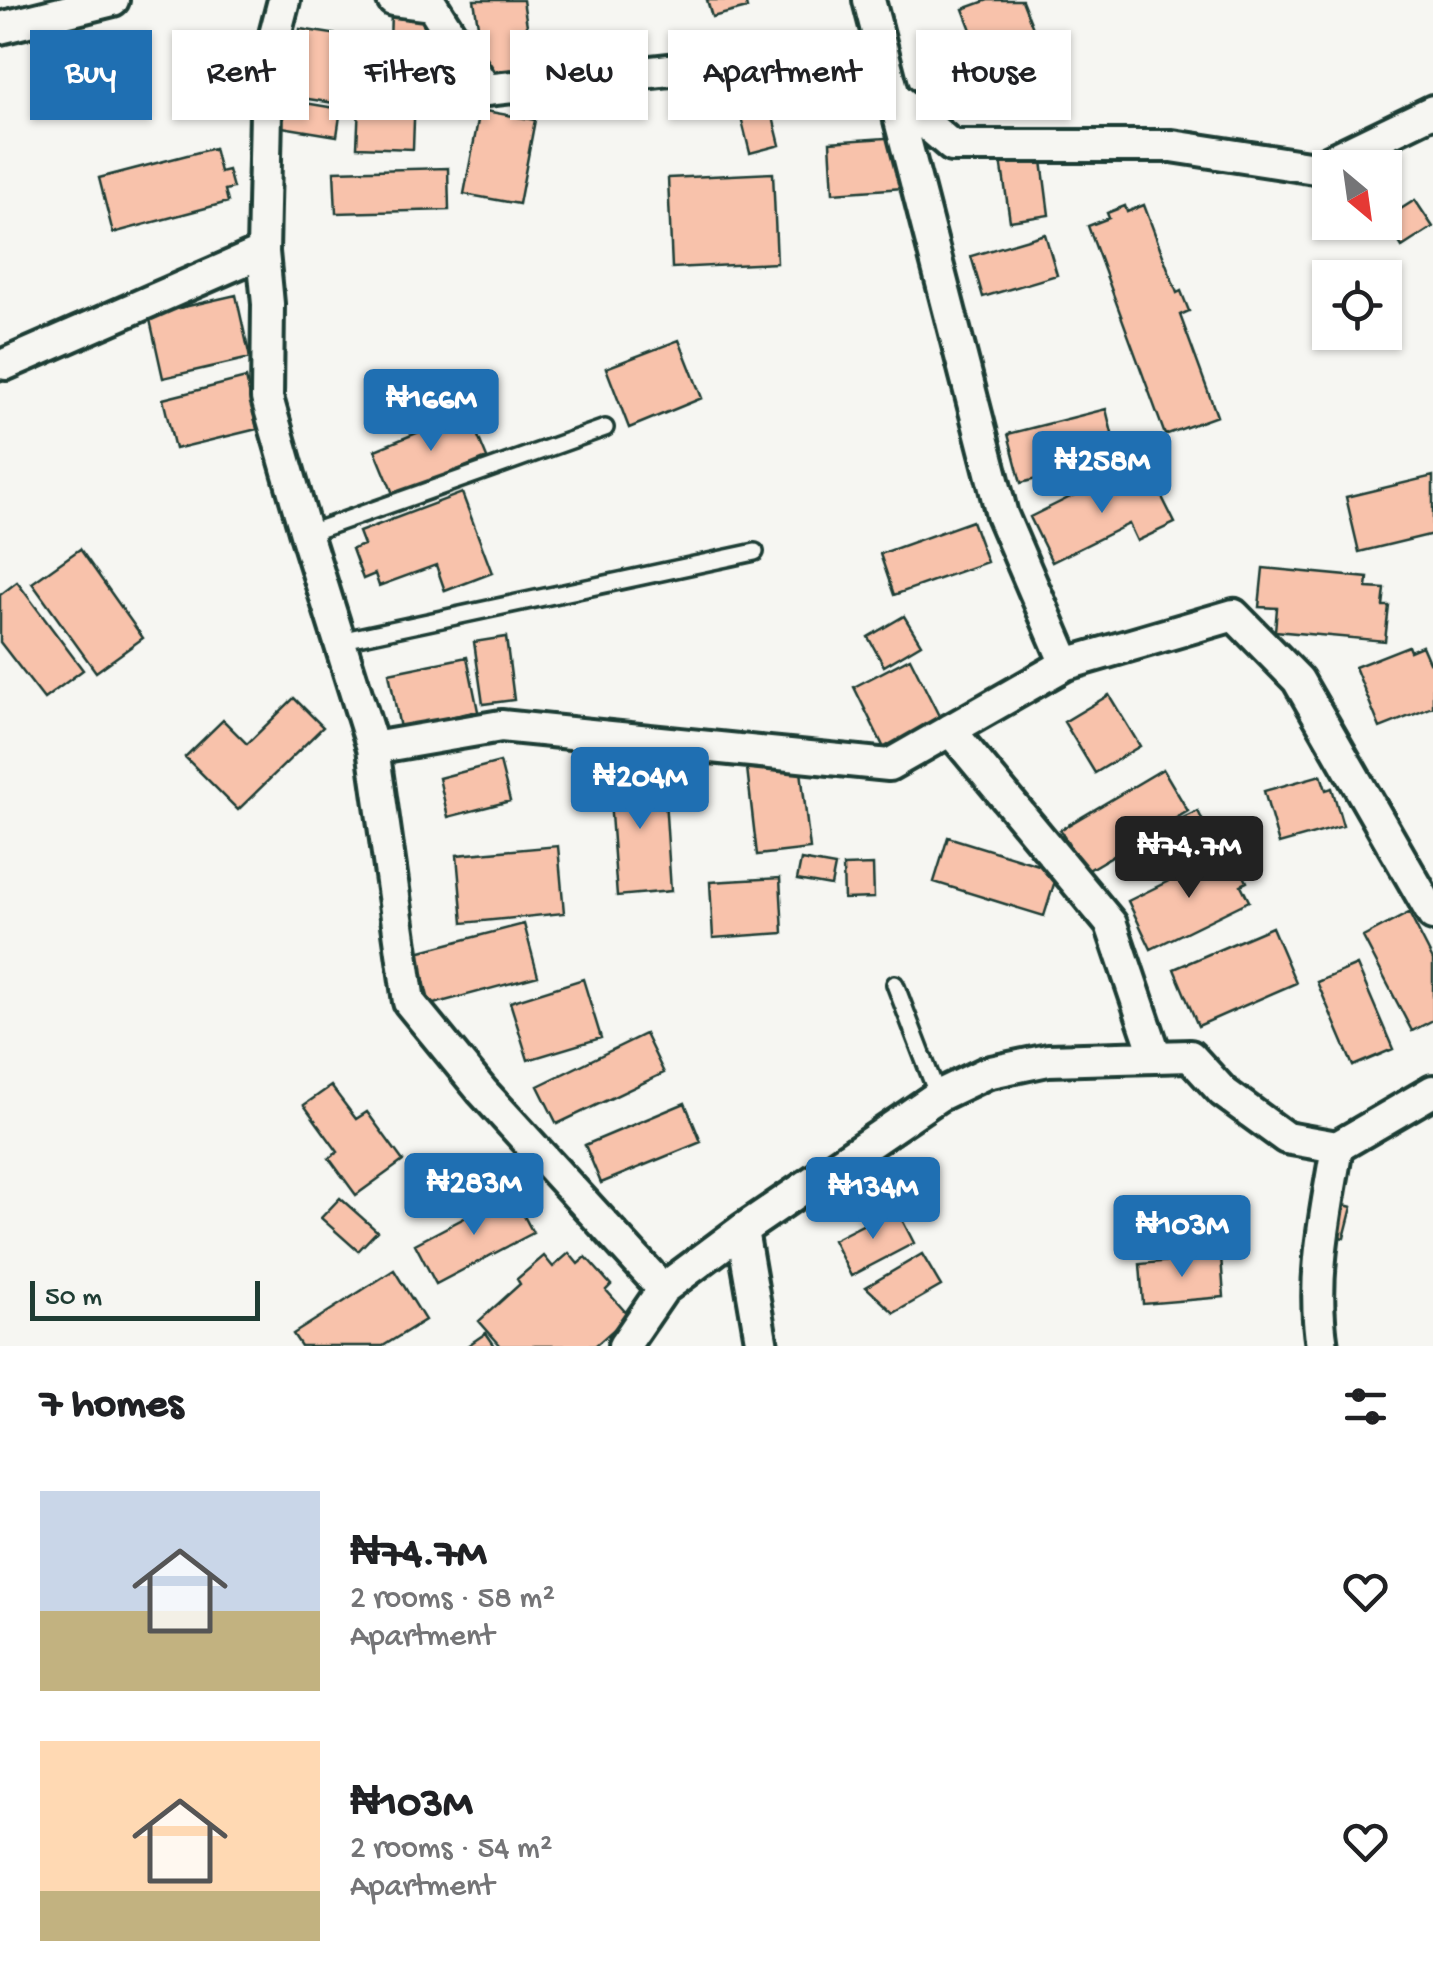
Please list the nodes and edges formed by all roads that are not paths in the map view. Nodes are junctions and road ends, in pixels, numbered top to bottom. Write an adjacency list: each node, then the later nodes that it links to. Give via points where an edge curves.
1 (113, 0): 5 (street)
2 (284, 0): 11 (street, via 266,66)
3 (392, 0): 7 (street, via 432,5 486,90)
4 (868, 0): 6 (street)
5 (0, 28)
6 (876, 30)
7 (668, 70)
8 (896, 98): 10 (street, via 952,146 1172,146 1314,168)
9 (896, 104): 17 (street, via 1002,514)
10 (1433, 111)
11 (264, 252): 12 (street); 14 (street, via 267,398)
12 (6, 364)
13 (605, 428): 14 (lane)
14 (306, 534): 16 (street)
15 (755, 552): 16 (lane)
16 (339, 641): 19 (street)
17 (1066, 664): 18 (street); 20 (street, via 1234,615 1298,680)
18 (950, 730): 19 (street, via 889,765 500,726); 22 (street, via 1111,924)
19 (374, 748): 27 (street, via 409,1002)
20 (1433, 915)
21 (896, 984): 24 (lane)
22 (1156, 1057): 24 (street, via 1048,1060 986,1072); 25 (street, via 1190,1056 1223,1092 1286,1138)
23 (1433, 1091): 25 (street)
24 (938, 1096): 26 (street)
25 (1337, 1146): 30 (street, via 1319,1252)
26 (742, 1230): 27 (street); 29 (street)
27 (663, 1290): 28 (street)
28 (624, 1346)
29 (762, 1346)
30 (1322, 1346)

